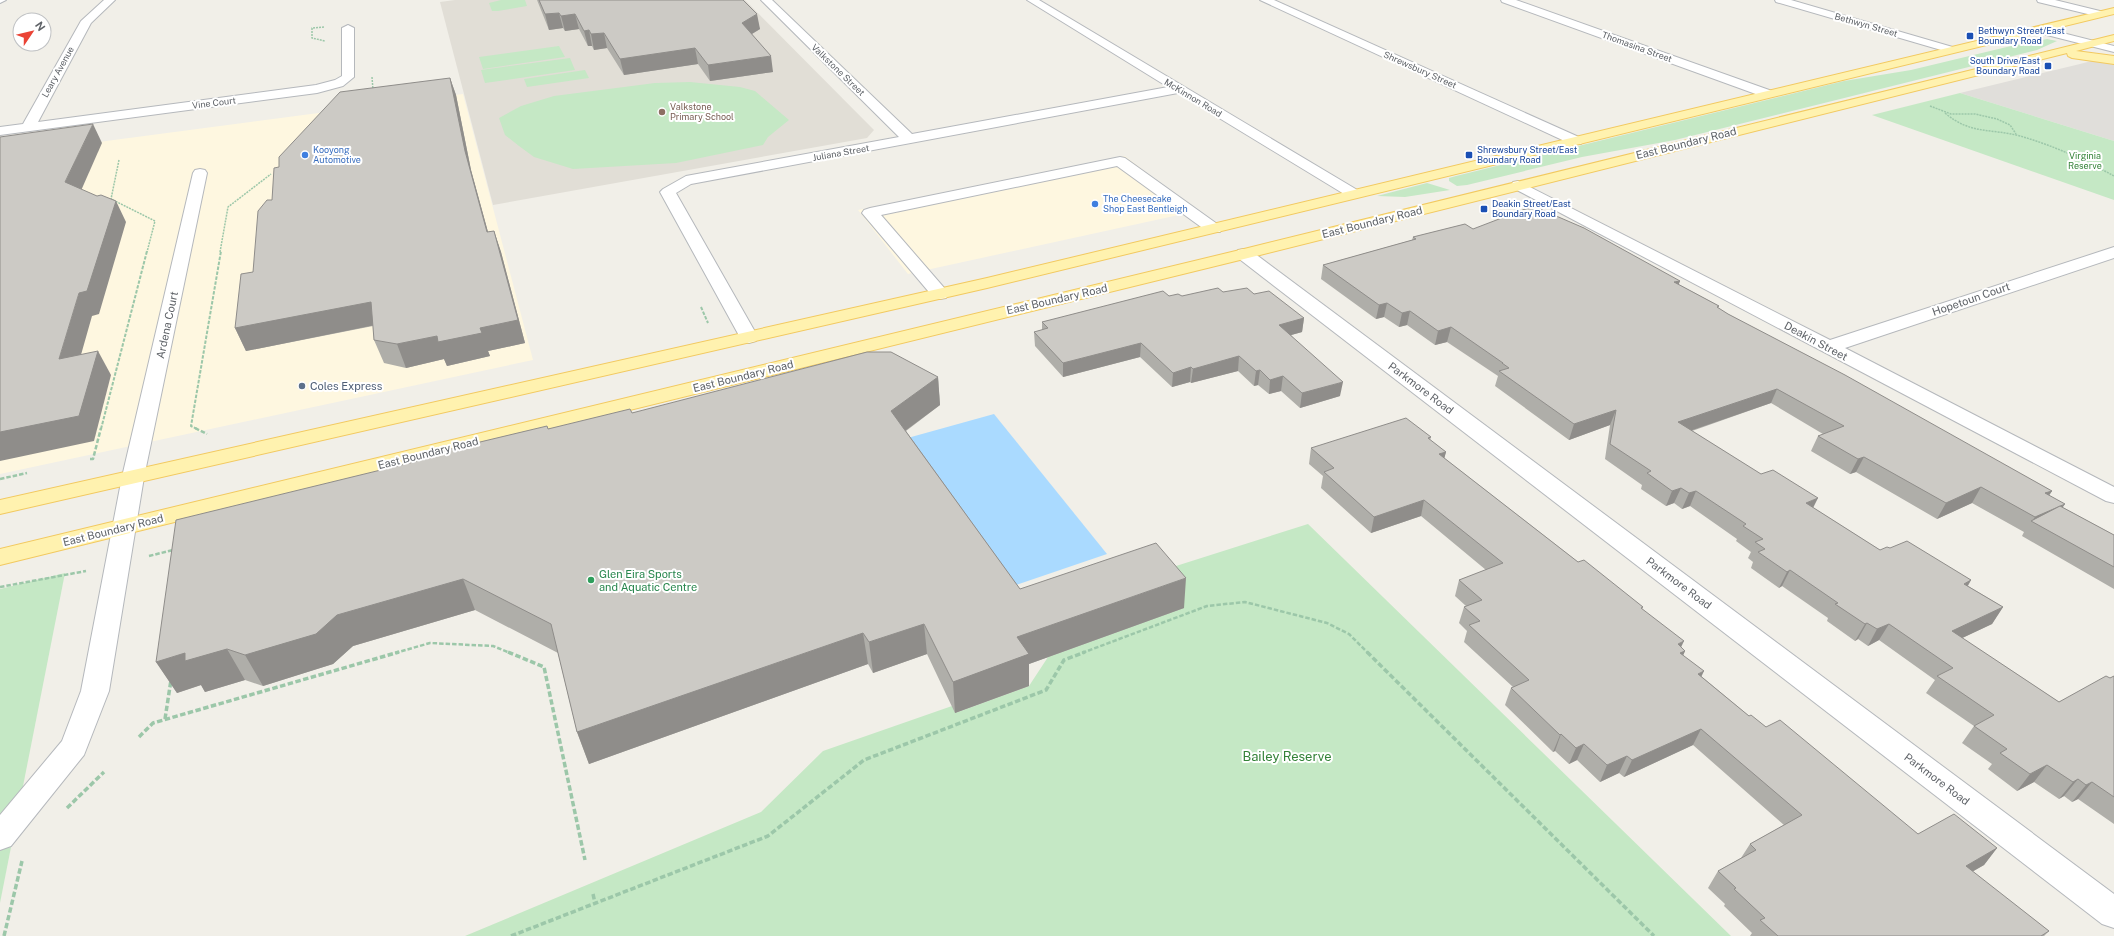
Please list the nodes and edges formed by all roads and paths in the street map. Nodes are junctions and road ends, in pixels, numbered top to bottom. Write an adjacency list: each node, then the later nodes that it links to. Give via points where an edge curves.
1 (110, 0): 20 (street, Leary Avenue, via 86,21)
2 (766, 0): 23 (street, Valkstone Street)
3 (1032, 0): 18 (street, McKinnon Road)
4 (1265, 0): 24 (street, Shrewsbury Street)
5 (1506, 0): 19 (street, Thomasina Street)
6 (1780, 0): 15 (street, Bethwyn Street)
7 (2042, 0): 9 (street)
8 (2114, 11): 9 (main road)
9 (2100, 14): 11 (main road)
10 (348, 28): 20 (street, Vine Court, via 348,77 340,83 317,89)
11 (2039, 30): 13 (street); 15 (main road)
12 (2114, 38): 13 (main road, East Boundary Road)
13 (2094, 44): 14 (street); 16 (main road, East Boundary Road)
14 (2114, 49)
15 (1952, 50): 19 (main road)
16 (2055, 53): 17 (main road); 30 (main road, East Boundary Road)
17 (2114, 60)
18 (1180, 90): 23 (street, Juliana Street); 31 (street, McKinnon Road)
19 (1768, 94): 24 (main road)
20 (28, 127): 21 (street)
21 (0, 131)
22 (2020, 136): 22 (path, via 1966,127 1945,113 1991,117 2010,125 2014,133); 28 (path, via 2089,162)
23 (910, 140): 39 (street, Juliana Street, via 686,180 668,192)
24 (1576, 141): 29 (main road)
25 (119, 160): 42 (path, via 111,199 155,221 93,459)
26 (200, 173): 44 (street, Ardena Court)
27 (271, 174): 41 (path, via 228,207 191,426)
28 (2114, 176)
29 (1428, 177): 31 (main road); 32 (main road)
30 (1518, 185): 32 (main road, East Boundary Road); 40 (street, Deakin Street)
31 (1354, 194): 32 (main road, via 1372,199 1396,200); 33 (main road)
32 (1476, 196): 35 (main road, East Boundary Road)
33 (1214, 228): 36 (main road); 36 (street, via 1120,161 870,212)
34 (2114, 252): 40 (street, Hopetoun Court)
35 (1244, 254): 48 (main road, East Boundary Road); 63 (street, Parkmore Road)
36 (940, 294): 39 (main road)
37 (697, 301): 38 (path)
38 (711, 328)
39 (749, 337): 44 (main road)
40 (1829, 347): 46 (street, Deakin Street)
41 (208, 435)
42 (86, 460)
43 (31, 472): 45 (path)
44 (133, 477): 47 (main road); 48 (street, Ardena Court)
45 (0, 479)
46 (2114, 496)
47 (0, 506)
48 (123, 527): 50 (main road, East Boundary Road); 51 (street, Ardena Court)
49 (176, 549): 51 (path)
50 (0, 557)
51 (117, 563): 52 (path); 58 (street, Ardena Court, via 99,672 74,747)
52 (0, 587)
53 (172, 674): 54 (path)
54 (165, 719): 55 (path, via 154,723); 60 (path, via 430,643 493,646 544,667)
55 (139, 737)
56 (104, 772): 57 (path)
57 (62, 813)
58 (0, 837)
59 (23, 857): 64 (path)
60 (585, 860)
61 (593, 894): 62 (path)
62 (595, 903): 65 (path); 66 (path, via 768,836 864,760 1046,690 1064,660 1207,606 1245,602 1327,623 1349,634)
63 (2114, 913)
64 (4, 936)
65 (511, 936)
66 (1654, 936)

